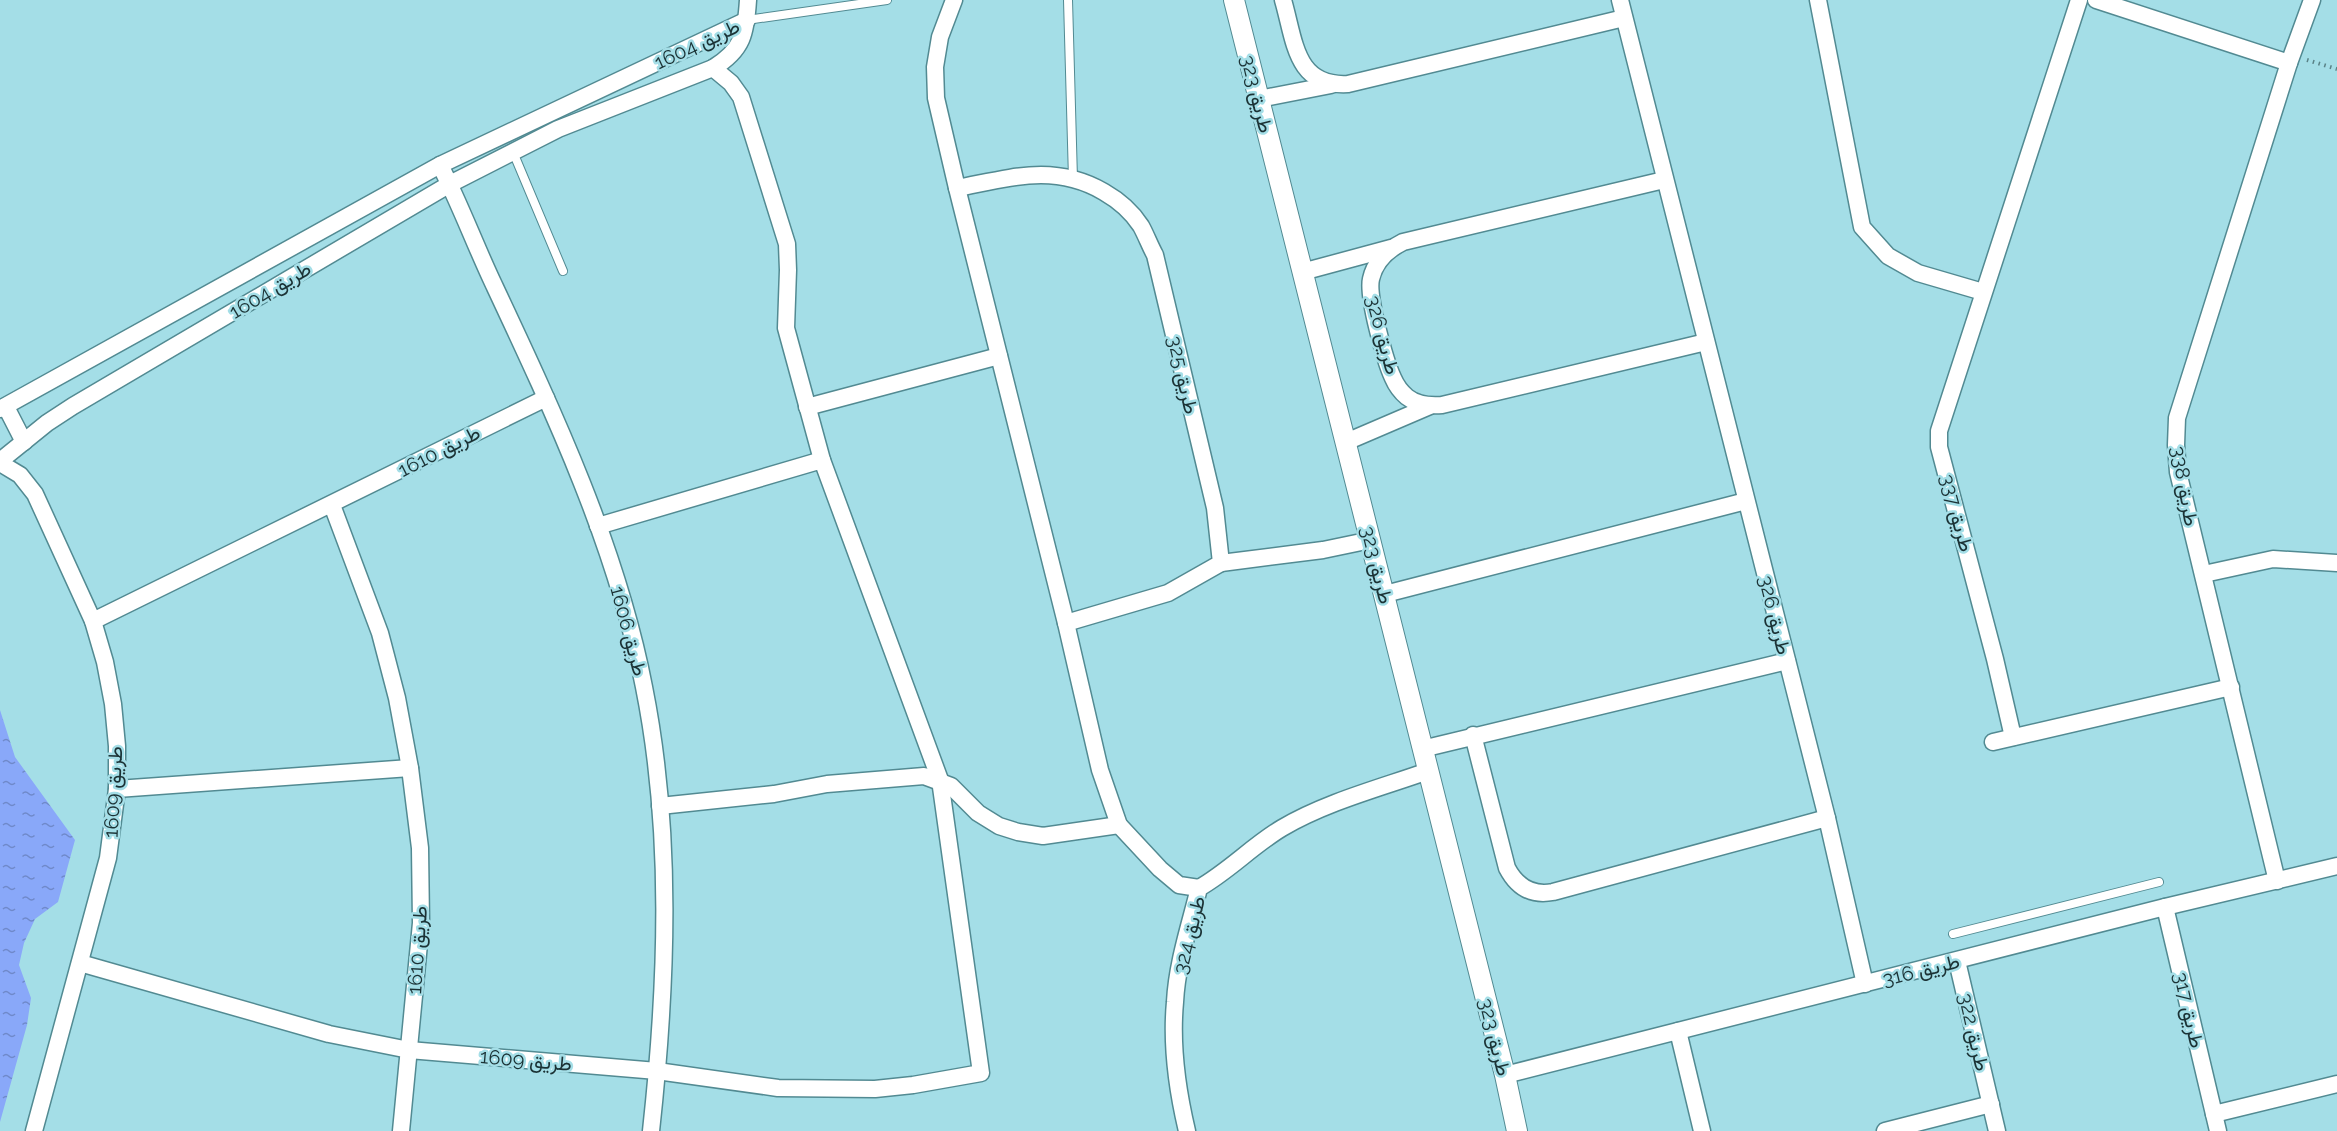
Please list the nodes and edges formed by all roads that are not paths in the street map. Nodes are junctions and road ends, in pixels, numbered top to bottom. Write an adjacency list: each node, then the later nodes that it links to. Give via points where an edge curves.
1 (748, 0): 13 (street)
2 (887, 0): 13 (lane)
3 (954, 0): 23 (street, via 940,37 935,67 936,98)
4 (1068, 0): 20 (lane)
5 (1234, 0): 17 (street, طريق 323)
6 (1283, 0): 16 (street, via 1301,63 1321,82)
7 (1620, 0): 12 (street, طريق 326)
8 (1818, 0): 27 (street, via 1862,227 1888,256 1918,273)
9 (2079, 0): 27 (street, طريق 337)
10 (2096, 0): 14 (street)
11 (2312, 0): 14 (street, طريق 338)
12 (1624, 18): 16 (street); 21 (street, طريق 326)
13 (747, 20): 15 (street, طريق 1604, via 740,45); 19 (street, طريق 1604)
14 (2291, 59): 44 (street, طريق 338, via 2177,418 2178,472)
15 (713, 68): 18 (street, طريق 1604, via 558,129); 32 (street, via 741,97 786,244 786,328)
16 (1334, 85): 17 (street)
17 (1258, 99): 26 (street, طريق 323)
18 (513, 152): 22 (street, طريق 1604); 25 (lane)
19 (440, 165): 22 (street, طريق 1606); 33 (street, طريق 1604)
20 (1073, 179): 23 (street, طريق 325, via 1053,174 1019,176); 42 (street, طريق 325, via 1087,182 1117,199 1140,225 1155,255 1215,508)
21 (1664, 180): 24 (street, via 1403,242); 28 (street, طريق 326)
22 (450, 184): 30 (street, طريق 1606); 34 (street, طريق 1604, via 74,406)
23 (957, 188): 29 (street)
24 (1392, 248): 26 (street); 31 (street, طريق 326, via 1375,266 1369,291 1371,304 1392,378 1407,397)
25 (563, 271)
26 (1302, 272): 35 (street, طريق 323)
27 (1983, 292): 51 (street, طريق 337, via 1939,431 1939,447)
28 (1706, 342): 31 (street); 38 (street, طريق 326)
29 (999, 356): 32 (street); 47 (street)
30 (546, 398): 39 (street, طريق 1610); 40 (street, طريق 1606)
31 (1430, 406): 35 (street)
32 (807, 407): 36 (street)
33 (3, 408): 34 (street)
34 (24, 442): 37 (street, طريق 1604)
35 (1346, 442): 41 (street, طريق 323)
36 (822, 460): 40 (street); 56 (street)
37 (0, 462): 46 (street, طريق 1604, via 20,475 35,494)
38 (1746, 501): 45 (street); 48 (street, طريق 326)
39 (332, 505): 46 (street, طريق 1610); 54 (street, طريق 1610, via 380,633)
40 (598, 526): 58 (street, طريق 1606, via 644,687)
41 (1371, 540): 42 (street); 45 (street, طريق 323)
42 (1221, 563): 47 (street, via 1168,593)
43 (2337, 563): 44 (street, via 2273,558)
44 (2204, 574): 49 (street, طريق 338)
45 (1385, 594): 53 (street, طريق 323)
46 (93, 621): 57 (street, طريق 1609, via 113,704)
47 (1066, 623): 60 (street, via 1100,770)
48 (1787, 661): 50 (street); 59 (street, طريق 326)
49 (2231, 687): 51 (street); 62 (street, طريق 338)
50 (1473, 735): 53 (street); 59 (street, via 1507,868 1518,884 1534,892 1553,892)
51 (2013, 737): 52 (street)
52 (1992, 742)
53 (1422, 749): 55 (street, طريق 323)
54 (410, 768): 57 (street); 71 (street, طريق 1610, via 420,848 421,924)
55 (1428, 771): 64 (street, طريق 324, via 1322,809 1282,828); 73 (street, طريق 323)
56 (940, 780): 58 (street, via 909,776); 60 (street, via 978,813 1018,832 1043,836); 72 (street, طريق 1609, via 981,1072 913,1085 829,1090 778,1088)
57 (117, 789): 68 (street, طريق 1609, via 108,858)
58 (660, 806): 72 (street, طريق 1606, via 664,874)
59 (1827, 818): 69 (street, طريق 326)
60 (1119, 825): 64 (street, via 1179,885)
61 (2337, 866): 62 (street, طريق 316)
62 (2277, 881): 65 (street, طريق 316)
63 (2159, 882): 66 (lane)
64 (1199, 888): 80 (street, طريق 324, via 1174,1002 1174,1059)
65 (2165, 907): 67 (street, طريق 316); 76 (street, طريق 317)
66 (1953, 934)
67 (1957, 961): 69 (street, طريق 316); 75 (street, طريق 322)
68 (80, 963): 71 (street, طريق 1609, via 329,1034); 77 (street, طريق 1609)
69 (1865, 984): 70 (street, طريق 316)
70 (1678, 1031): 73 (street, طريق 316); 82 (street)
71 (409, 1050): 72 (street, طريق 1609); 78 (street, طريق 1610)
72 (657, 1071): 79 (street, طريق 1606)
73 (1505, 1075): 81 (street, طريق 323)
74 (2337, 1084): 76 (street)
75 (1991, 1104): 83 (street); 84 (street, طريق 322)
76 (2214, 1114): 85 (street, طريق 317)
77 (34, 1131)
78 (401, 1131)
79 (651, 1131)
80 (1188, 1131)
81 (1517, 1131)
82 (1702, 1131)
83 (1885, 1131)
84 (1997, 1131)
85 (2218, 1131)

